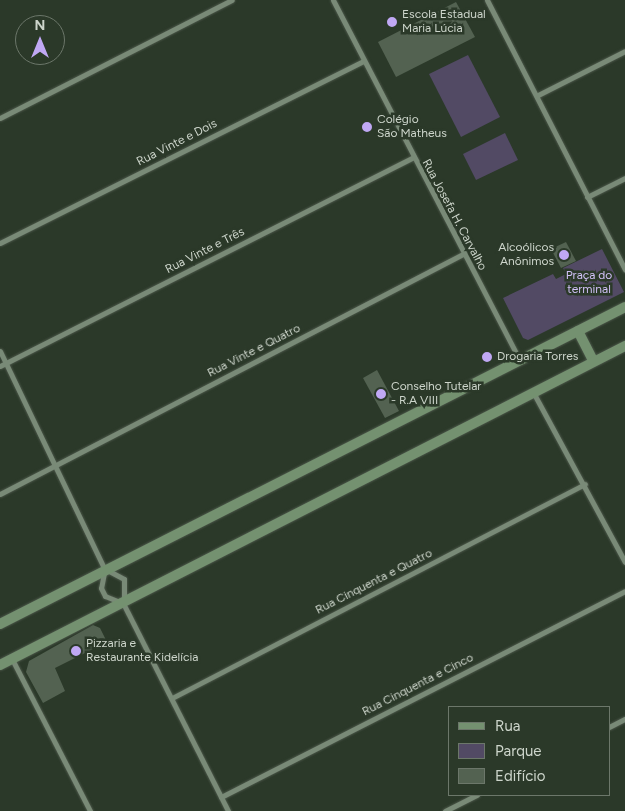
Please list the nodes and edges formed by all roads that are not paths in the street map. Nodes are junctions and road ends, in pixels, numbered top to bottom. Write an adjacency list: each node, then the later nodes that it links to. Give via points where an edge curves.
1 (232, 0): 7 (street)
2 (333, 0): 5 (street, Rua Josefa H. Carvalho)
3 (487, 0): 6 (street)
4 (625, 51): 6 (street)
5 (364, 61): 8 (street, Rua Josefa H. Carvalho); 11 (street, Rua Vinte e Dois)
6 (538, 95): 10 (street)
7 (0, 118)
8 (412, 158): 12 (street, Rua Josefa H. Carvalho); 20 (street, Rua Vinte e Três)
9 (625, 178): 10 (street)
10 (587, 197): 13 (street)
11 (0, 243)
12 (463, 254): 18 (street, Rua Josefa H. Carvalho); 23 (street, Rua Vinte e Quatro)
13 (625, 270)
14 (625, 307): 15 (street)
15 (578, 331): 18 (street); 19 (street)
16 (625, 346): 19 (street)
17 (0, 351): 20 (street)
18 (519, 359): 27 (street)
19 (593, 361): 22 (street)
20 (7, 363): 21 (street, Rua Vinte e Três); 23 (street)
21 (0, 366)
22 (533, 392): 24 (street); 29 (street)
23 (54, 466): 25 (street, Rua Vinte e Quatro); 27 (street)
24 (585, 484): 26 (street); 33 (street, Rua Cinquenta e Quatro)
25 (0, 494)
26 (625, 562)
27 (105, 571): 29 (street, via 124,580); 29 (street, via 100,588 111,600); 30 (street)
28 (625, 591): 37 (street, Rua Cinquenta e Cinco)
29 (123, 603): 31 (street); 33 (street)
30 (0, 624)
31 (12, 658): 32 (street); 38 (street)
32 (0, 665)
33 (172, 698): 37 (street)
34 (625, 719): 35 (street)
35 (610, 726)
36 (475, 796): 40 (street)
37 (221, 797): 39 (street)
38 (90, 811)
39 (228, 811)
40 (445, 811)

